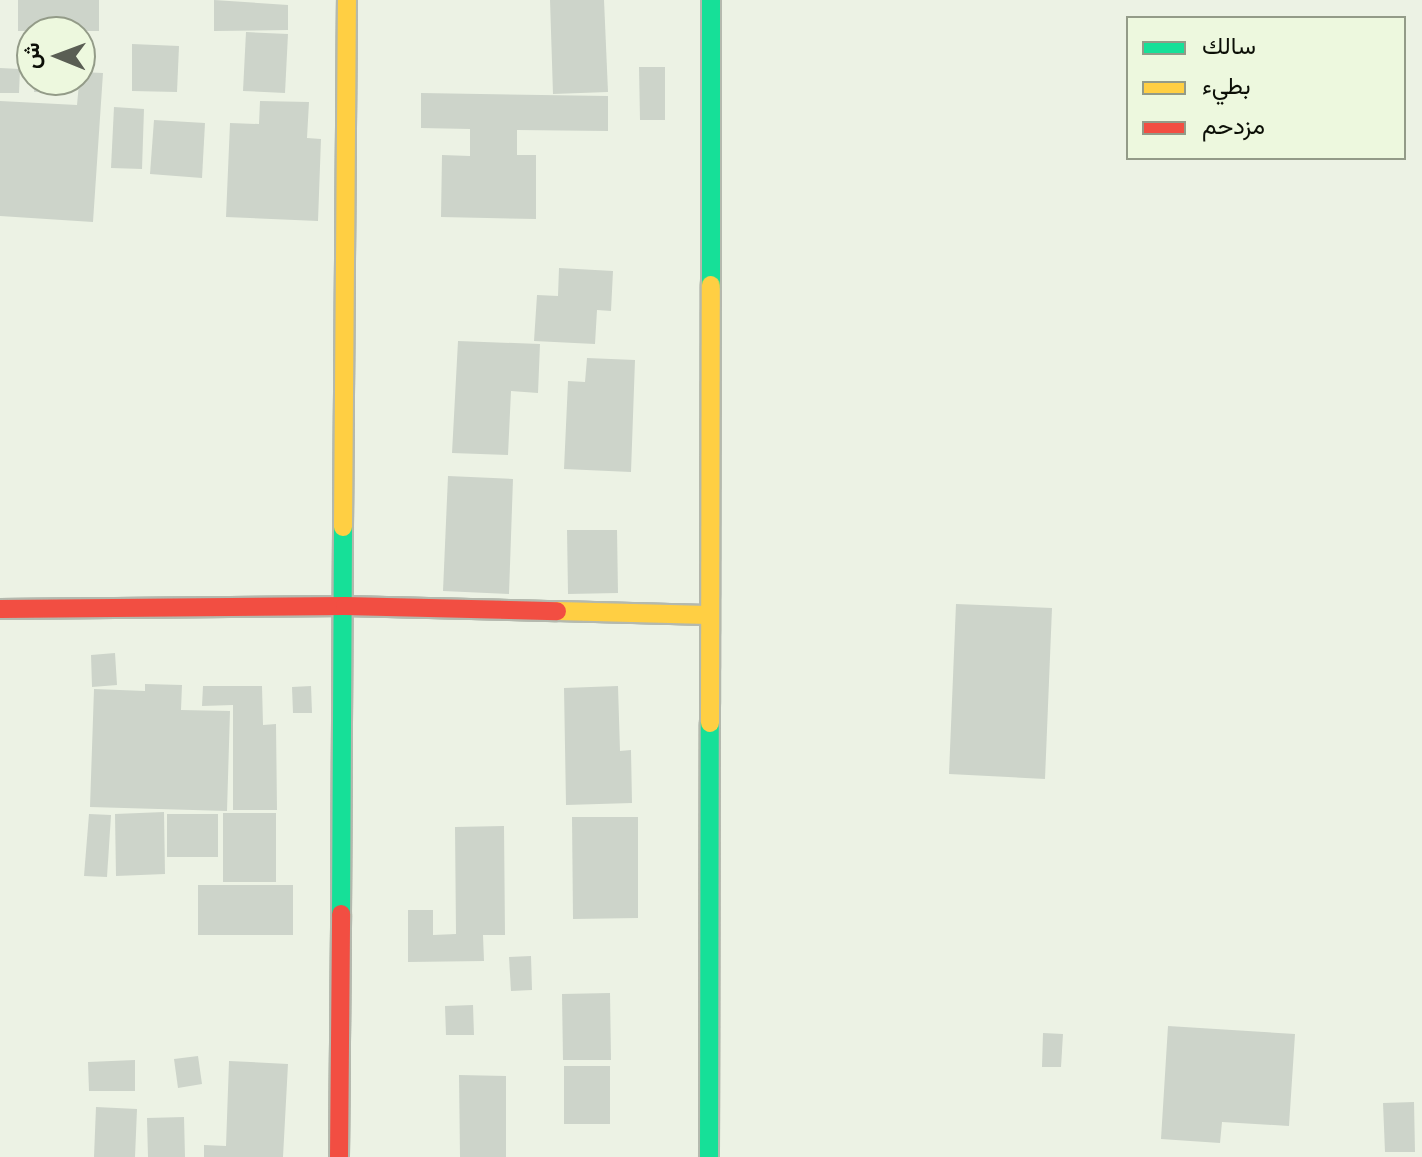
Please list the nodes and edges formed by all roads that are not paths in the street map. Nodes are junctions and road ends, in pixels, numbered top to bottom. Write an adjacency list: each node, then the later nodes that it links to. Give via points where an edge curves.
1 (347, 0): 3 (street)
2 (711, 0): 5 (street)
3 (345, 606): 4 (street); 5 (street); 6 (street)
4 (0, 609)
5 (708, 615): 7 (street)
6 (339, 1157)
7 (709, 1157)

